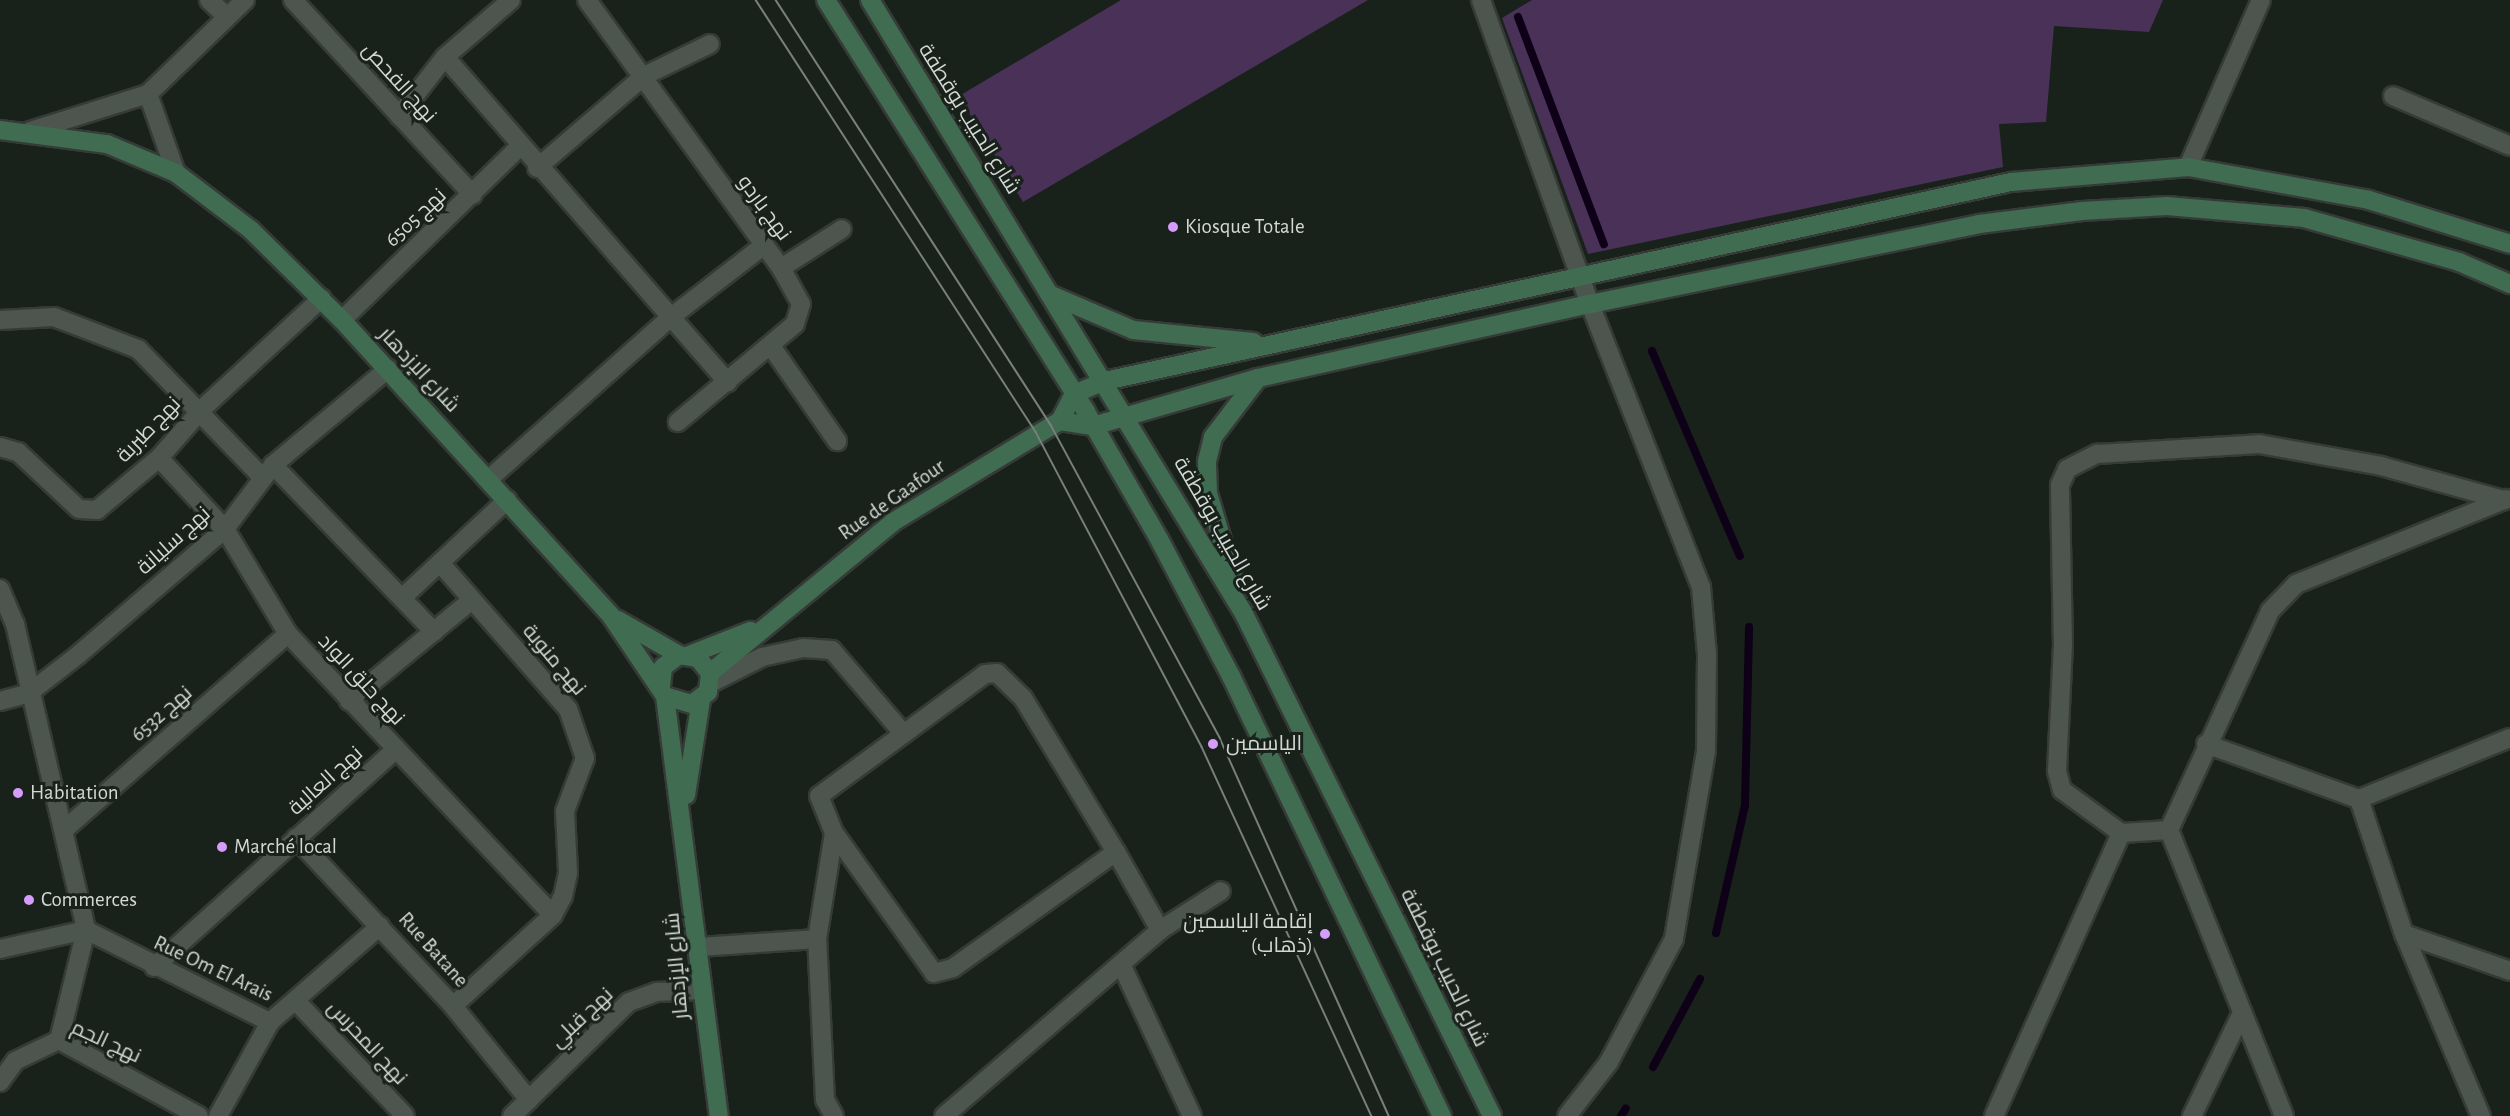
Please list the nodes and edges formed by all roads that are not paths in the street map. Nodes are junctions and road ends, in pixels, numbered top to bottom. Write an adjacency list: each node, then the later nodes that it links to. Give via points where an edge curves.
1 (209, 0): 10 (street)
2 (244, 0): 10 (street)
3 (293, 0): 16 (street, نهج الفحص)
4 (511, 0): 12 (street)
5 (587, 0): 13 (street, نهج باردو)
6 (826, 0): 43 (street)
7 (870, 0): 31 (street, شارع الحبيب بوقطفة)
8 (1481, 0): 29 (street)
9 (2261, 0): 21 (street)
10 (226, 16): 14 (street)
11 (710, 44): 13 (street)
12 (445, 57): 16 (street); 20 (street)
13 (644, 76): 22 (street); 27 (street, نهج باردو)
14 (148, 94): 18 (street); 23 (street)
15 (2393, 96): 19 (street)
16 (399, 116): 24 (street, نهج الفحص)
17 (0, 130): 18 (street, شارع الإزدهار)
18 (30, 131): 23 (street, شارع الإزدهار, via 107,144)
19 (2510, 146)
20 (519, 147): 22 (street); 24 (street, نهج 6505)
21 (2188, 167): 26 (street, via 2369,200); 29 (street, via 2011,182)
22 (537, 168): 34 (street)
23 (176, 173): 32 (street, شارع الإزدهار, via 251,230)
24 (473, 195): 36 (street, نهج 6505)
25 (842, 229): 28 (street)
26 (2510, 244)
27 (763, 246): 28 (street, نهج باردو); 34 (street)
28 (781, 268): 38 (street, نهج باردو, via 801,313)
29 (1581, 274): 33 (street); 37 (street)
30 (2510, 284): 33 (street, via 2459,262 2304,218 2167,206 1979,224)
31 (1047, 294): 37 (street, via 1133,330 1176,338); 41 (street, شارع الحبيب بوقطفة)
32 (322, 298): 36 (street, شارع الإزدهار); 44 (street, نهج طبربة)
33 (1590, 304): 40 (street); 116 (street, via 1701,587 1706,751 1674,939 1609,1062)
34 (671, 318): 42 (street); 53 (street)
35 (0, 320): 44 (street, via 54,317 97,329 138,349)
36 (342, 320): 39 (street, شارع الإزدهار)
37 (1276, 343): 41 (street)
38 (771, 346): 42 (street, نهج باردو); 49 (street)
39 (388, 369): 52 (street, نهج سليانة); 53 (street, شارع الإزدهار)
40 (1258, 378): 45 (street); 61 (street, via 1213,437 1207,461 1208,493)
41 (1105, 381): 43 (street); 45 (street, شارع الحبيب بوقطفة)
42 (728, 382): 47 (street, نهج باردو)
43 (1074, 394): 46 (street); 48 (street)
44 (202, 409): 51 (street, نهج طبربة); 52 (street)
45 (1126, 414): 48 (street); 61 (street, شارع الحبيب بوقطفة)
46 (1060, 421): 48 (street); 63 (street, Rue de Gaafour, via 893,522)
47 (678, 422)
48 (1093, 426): 114 (street, via 1232,676)
49 (837, 441)
50 (0, 447): 51 (street, نهج طبربة, via 18,452 87,512)
51 (159, 458): 56 (street, نهج حلق الواد)
52 (268, 471): 56 (street, نهج سليانة); 59 (street)
53 (489, 479): 55 (street, شارع الإزدهار)
54 (2507, 499): 75 (street, via 2296,585 2271,611); 82 (street, via 2381,466 2259,444 2097,454 2067,469 2060,485 2063,646 2057,771 2069,800)
55 (507, 500): 57 (street); 62 (street, شارع الإزدهار)
56 (225, 529): 65 (street, نهج حلق الواد); 69 (street, نهج سليانة)
57 (441, 564): 59 (street); 60 (street, نهج منوبة)
58 (0, 589): 69 (street, via 15,624)
59 (402, 598): 64 (street)
60 (472, 600): 64 (street); 86 (street, نهج منوبة, via 568,709 581,735 585,758 564,817 568,873)
61 (1244, 614): 115 (street, شارع الحبيب بوقطفة)
62 (611, 616): 66 (street); 68 (street)
63 (758, 628): 66 (street); 67 (street)
64 (434, 632): 72 (street)
65 (288, 634): 72 (street, نهج حلق الواد); 79 (street, نهج 6532)
66 (684, 655): 67 (street); 68 (street, via 663,668)
67 (710, 678): 70 (street); 73 (street, via 762,657 803,648 832,650)
68 (663, 691): 70 (street, via 682,705); 78 (street)
69 (29, 693): 71 (street, نهج سليانة); 79 (street)
70 (701, 700): 78 (street)
71 (0, 701)
72 (349, 701): 76 (street, نهج حلق الواد)
73 (903, 733): 81 (street, via 822,790 819,802); 84 (street, via 985,674 1005,676)
74 (2510, 738): 77 (street)
75 (2206, 744): 77 (street); 80 (street)
76 (395, 750): 83 (street, نهج العالية); 86 (street, نهج حلق الواد)
77 (2359, 799): 90 (street)
78 (684, 812): 92 (street, شارع الإزدهار)
79 (65, 829): 88 (street)
80 (2169, 830): 82 (street); 100 (street)
81 (834, 833): 84 (street, via 934,972 952,968); 91 (street)
82 (2121, 833): 117 (street)
83 (296, 838): 87 (street, Rue Batane); 95 (street, نهج العالية)
84 (1116, 852): 89 (street)
85 (1221, 891): 89 (street)
86 (553, 915): 99 (street, نهج منوبة)
87 (380, 926): 98 (street, Rue Om El Arais); 99 (street, Rue Batane)
88 (86, 930): 93 (street); 95 (street, Rue Om El Arais); 102 (street)
89 (1160, 930): 94 (street)
90 (2404, 934): 96 (street); 120 (street)
91 (817, 939): 92 (street); 111 (street, via 825,1100)
92 (699, 947): 97 (street, شارع الإزدهار)
93 (0, 949)
94 (1122, 966): 112 (street); 113 (street)
95 (154, 967): 101 (street, Rue Om El Arais)
96 (2510, 971)
97 (700, 990): 104 (street, نهج قبلي, via 657,993 629,1002); 106 (street, شارع الإزدهار)
98 (296, 1001): 101 (street, Rue Om El Arais); 109 (street, نهج المحرس)
99 (453, 1005): 104 (street, Rue Batane)
100 (2241, 1015): 118 (street); 119 (street)
101 (270, 1022): 108 (street)
102 (59, 1040): 103 (street, نهج الجم, via 15,1061); 105 (street, نهج الجم)
103 (0, 1082)
104 (528, 1100): 110 (street, نهج قبلي)
105 (179, 1110): 107 (street, نهج الجم)
106 (717, 1115)
107 (199, 1116)
108 (218, 1116)
109 (405, 1116)
110 (512, 1116)
111 (834, 1116)
112 (944, 1116)
113 (1192, 1116)
114 (1442, 1116)
115 (1492, 1116)
116 (1567, 1116)
117 (1994, 1116)
118 (2192, 1116)
119 (2284, 1116)
120 (2481, 1116)

